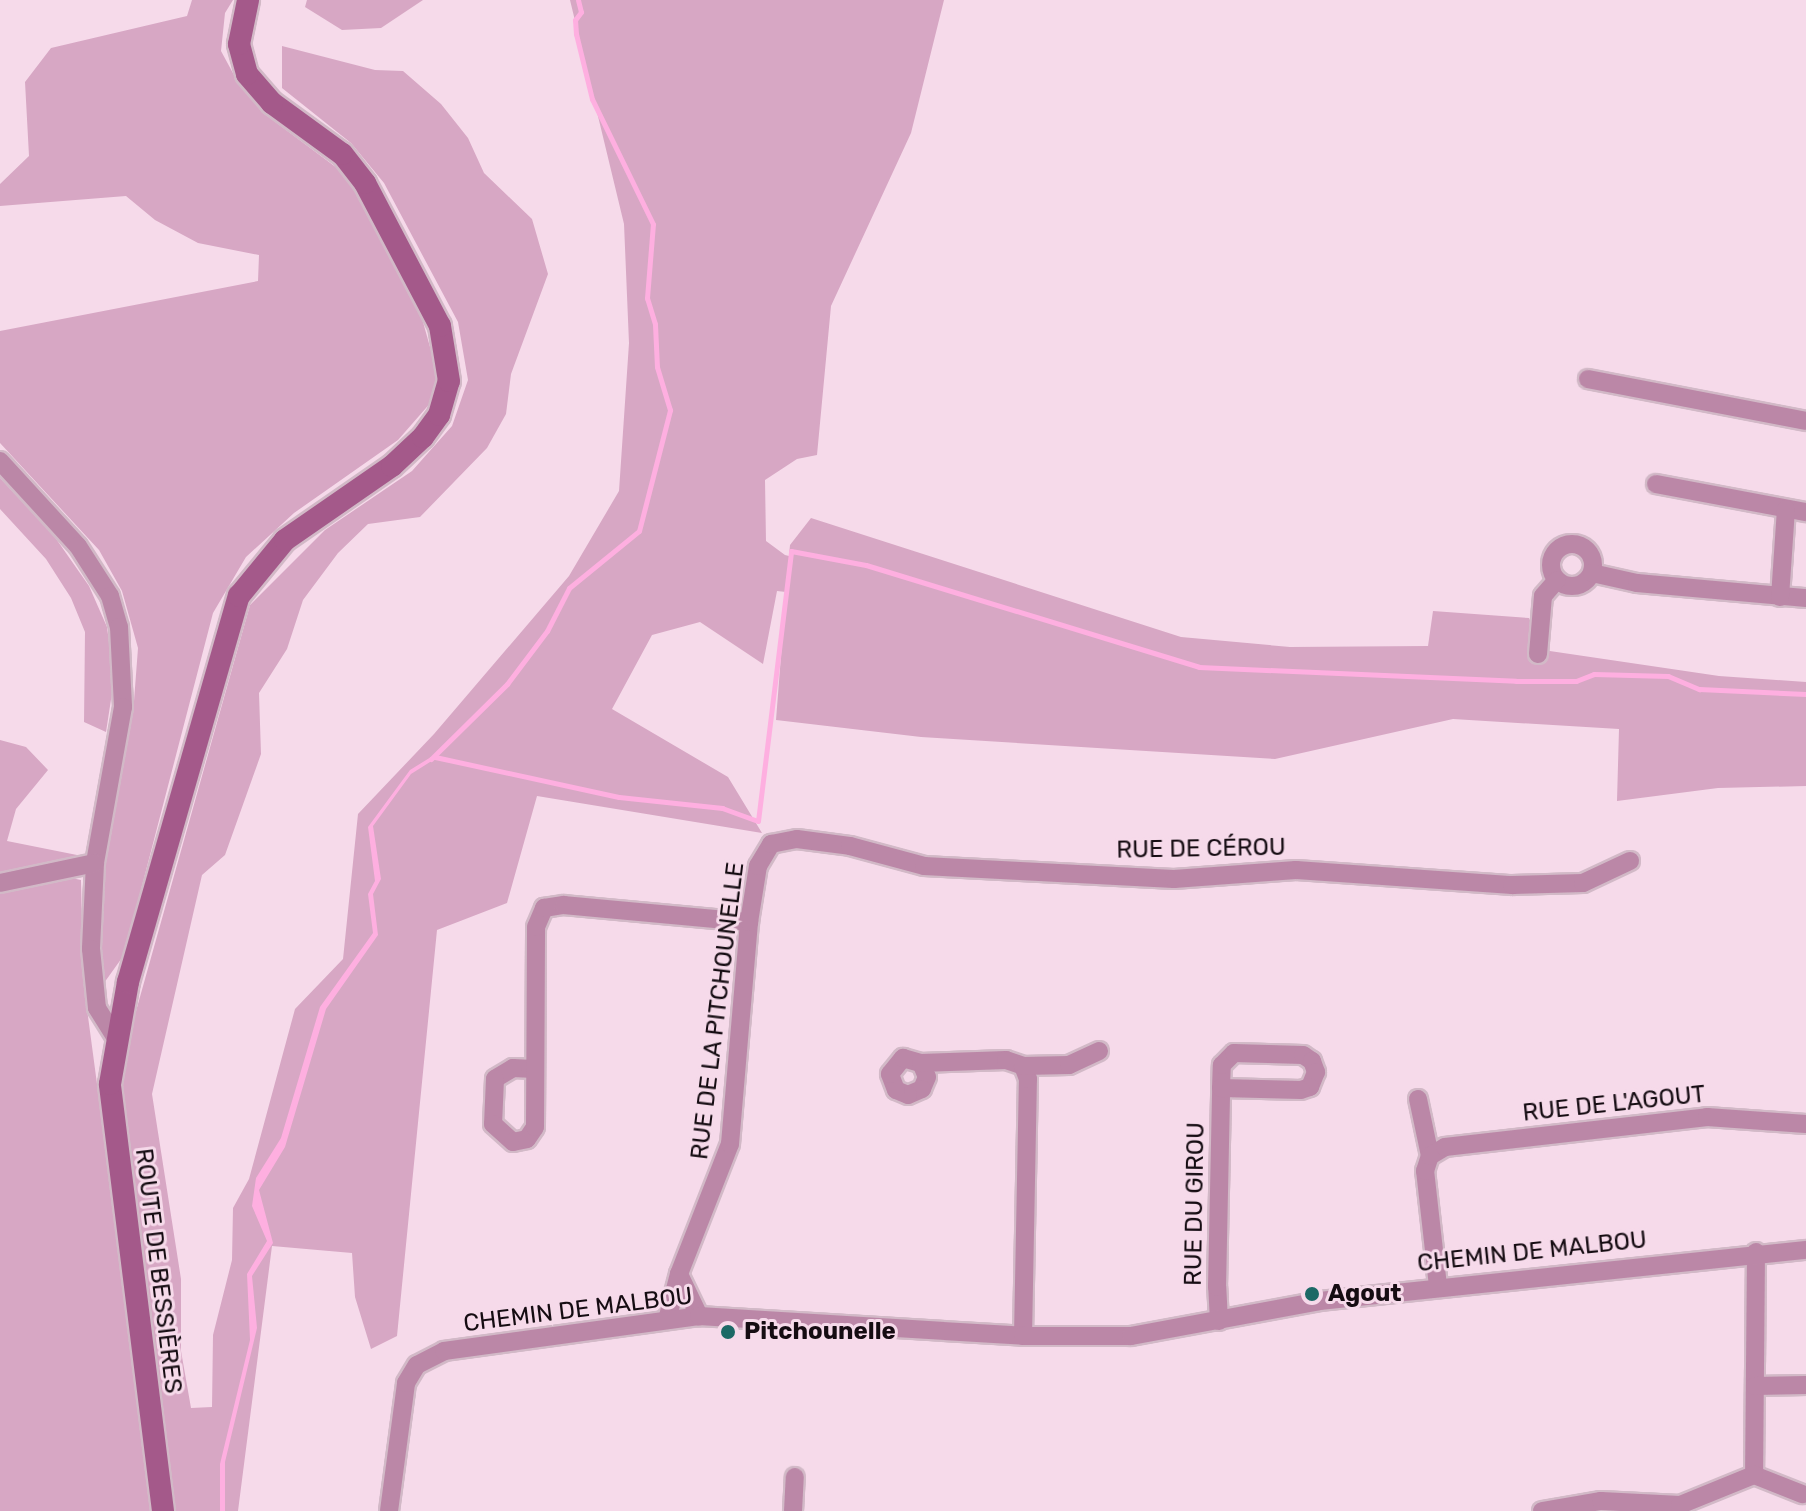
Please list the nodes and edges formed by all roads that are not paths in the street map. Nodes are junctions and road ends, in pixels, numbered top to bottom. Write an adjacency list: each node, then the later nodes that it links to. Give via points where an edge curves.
1 (248, 0): 18 (main road, ROUTE DE BESSIÈRES, via 239,44 247,74 272,103 342,154 365,183 440,326 449,381 439,415 423,437 392,466 285,540 239,596)
2 (1588, 379): 3 (street)
3 (1806, 421)
4 (0, 461): 15 (street, via 78,546 110,596 119,627 123,707)
5 (1656, 484): 6 (street)
6 (1786, 509): 7 (street); 10 (street)
7 (1806, 512)
8 (1592, 573): 9 (street, via 1576,586); 9 (street, via 1589,552 1571,544 1558,549 1551,561); 10 (street, via 1637,583)
9 (1557, 580): 12 (street, via 1543,596)
10 (1780, 597): 11 (street)
11 (1806, 598)
12 (1538, 654)
13 (771, 844): 14 (street, RUE DE CÉROU, via 797,839 850,846 924,866 1174,879 1296,870 1512,885 1583,883); 17 (street, RUE DE LA PITCHOUNELLE, via 758,866)
14 (1630, 861)
15 (95, 863): 16 (street); 18 (street, via 91,949 97,1008)
16 (0, 883)
17 (749, 922): 22 (street, via 564,905 544,908 536,927); 29 (street, RUE DE LA PITCHOUNELLE, via 730,1144)
18 (115, 1037): 41 (main road, ROUTE DE BESSIÈRES, via 113,1121)
19 (1099, 1051): 21 (street, via 1069,1065)
20 (921, 1063): 21 (street, via 1006,1060)
21 (1023, 1066): 34 (street, via 1028,1079)
22 (534, 1069)
23 (1221, 1088): 23 (street, RUE DU GIROU, via 1222,1065 1234,1053 1303,1055 1316,1072 1310,1087 1301,1090); 33 (street, RUE DU GIROU)
24 (1418, 1099): 26 (street, via 1422,1139)
25 (1806, 1124): 26 (street, RUE DE L'AGOUT, via 1707,1117 1445,1147)
26 (1430, 1156): 30 (street, via 1425,1171)
27 (1806, 1250): 28 (street, CHEMIN DE MALBOU)
28 (1756, 1252): 30 (street, CHEMIN DE MALBOU); 36 (street)
29 (679, 1274): 31 (street); 32 (street, RUE DE LA PITCHOUNELLE)
30 (1438, 1286): 33 (street, CHEMIN DE MALBOU, via 1292,1305)
31 (699, 1316): 32 (street, CHEMIN DE MALBOU); 34 (street, CHEMIN DE MALBOU)
32 (667, 1320): 42 (street, CHEMIN DE MALBOU, via 429,1355 417,1365 401,1401)
33 (1219, 1321): 34 (street, CHEMIN DE MALBOU, via 1131,1336)
34 (1023, 1336)
35 (1806, 1385): 36 (street)
36 (1755, 1386): 37 (street)
37 (1754, 1475): 39 (street); 40 (street)
38 (795, 1477): 43 (street)
39 (1803, 1498)
40 (1703, 1506): 44 (street, via 1588,1501)
41 (163, 1511)
42 (389, 1511)
43 (793, 1511)
44 (1542, 1511)

